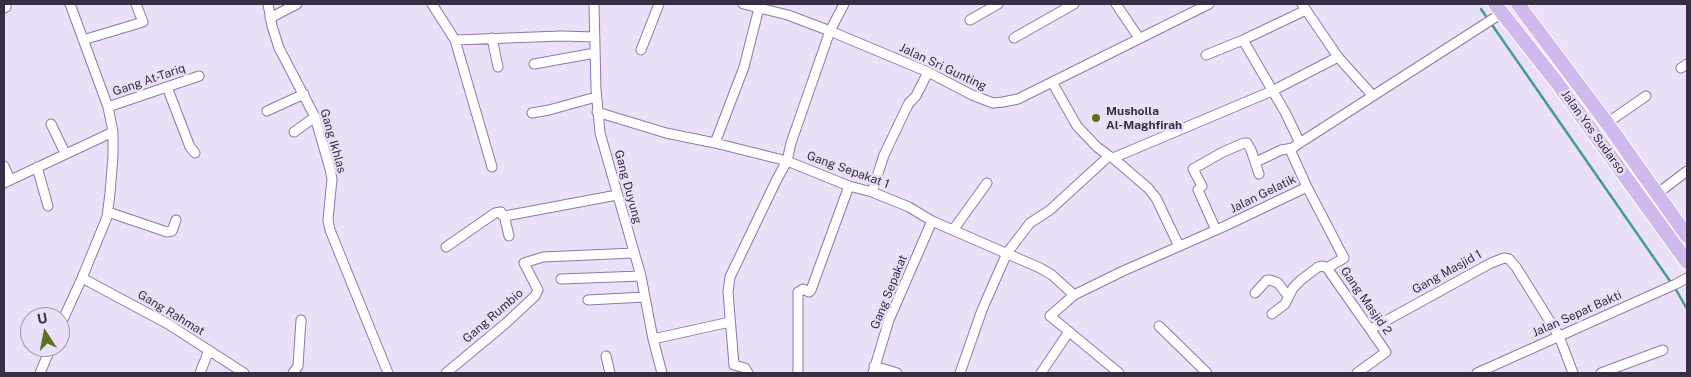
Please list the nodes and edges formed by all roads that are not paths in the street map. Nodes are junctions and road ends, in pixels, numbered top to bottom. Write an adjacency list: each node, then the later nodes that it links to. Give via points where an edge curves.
1 (5, 4): 18 (street)
2 (70, 4): 27 (street)
3 (136, 4): 27 (street, via 143,22)
4 (268, 4): 20 (street, Gang Ikhlas)
5 (297, 4): 20 (street)
6 (432, 4): 28 (street)
7 (594, 4): 23 (street, Gang Duyung)
8 (658, 4): 30 (street)
9 (743, 4): 16 (street, Jalan Sri Gunting)
10 (844, 4): 22 (street)
11 (998, 4): 21 (street)
12 (1074, 4): 25 (street)
13 (1116, 4): 26 (street)
14 (1209, 4): 26 (street, Jalan Sri Gunting)
15 (1518, 4): 37 (main road, Jalan Yos Sudarso)
16 (760, 5): 22 (street, Jalan Sri Gunting); 56 (street, via 744,67)
17 (1304, 7): 29 (street); 33 (street)
18 (4, 8)
19 (1494, 15): 40 (main road, Jalan Yos Sudarso); 45 (street)
20 (270, 18): 43 (street, Gang Ikhlas, via 279,48)
21 (970, 20)
22 (830, 30): 36 (street, Jalan Sri Gunting); 61 (street)
23 (595, 37): 24 (street); 31 (street, Gang Duyung)
24 (492, 38): 28 (street); 35 (street)
25 (1014, 38)
26 (1139, 38): 39 (street, Jalan Sri Gunting)
27 (83, 40): 47 (street)
28 (456, 40): 65 (street)
29 (1242, 40): 32 (street); 42 (street, Jalan Gelatik)
30 (641, 50)
31 (595, 53): 34 (street); 44 (street, Gang Duyung)
32 (1206, 55)
33 (1338, 57): 42 (street); 45 (street)
34 (534, 64)
35 (498, 67)
36 (928, 72): 39 (street, Jalan Sri Gunting, via 993,102 1018,99); 72 (street, via 904,111)
37 (1571, 74): 40 (main road); 52 (main road, Jalan Yos Sudarso)
38 (199, 76): 41 (street, Gang At-Tariq)
39 (1052, 82): 60 (street, via 1077,126)
40 (1558, 84): 88 (main road, Jalan Yos Sudarso)
41 (167, 87): 47 (street, Gang At-Tariq); 59 (street)
42 (1272, 91): 57 (street, Jalan Gelatik, via 1285,112); 60 (street)
43 (304, 94): 48 (street); 51 (street, Gang Ikhlas)
44 (596, 96): 49 (street, Gang Duyung); 50 (street)
45 (1373, 96): 57 (street)
46 (1646, 96): 52 (street)
47 (108, 107): 54 (street)
48 (267, 112)
49 (597, 112): 56 (street, Gang Sepakat 1, via 658,131); 74 (street, Gang Duyung)
50 (532, 113)
51 (315, 116): 55 (street); 117 (street, Gang Ikhlas, via 332,179 330,230)
52 (1607, 122): 73 (main road, Jalan Yos Sudarso)
53 (51, 124): 58 (street)
54 (113, 132): 58 (street); 76 (street)
55 (294, 132)
56 (715, 143): 61 (street, Gang Sepakat 1)
57 (1296, 146): 62 (street); 71 (street, Jalan Gelatik, via 1292,154)
58 (65, 153): 64 (street)
59 (195, 153)
60 (1111, 157): 84 (street, via 1156,198); 86 (street, via 1050,210 1030,223)
61 (787, 161): 70 (street, Gang Sepakat 1); 102 (street, via 730,277)
62 (1256, 162): 67 (street); 81 (street, via 1247,143 1244,143 1193,170 1202,186 1198,190)
63 (4, 166): 68 (street)
64 (37, 167): 68 (street); 75 (street)
65 (492, 167)
66 (1687, 172): 73 (street)
67 (1259, 174)
68 (7, 181)
69 (987, 183): 80 (street)
70 (849, 186): 72 (street, Gang Sepakat 1); 122 (street, via 812,290 798,292)
71 (1307, 187): 81 (street, Jalan Gelatik); 89 (street, Gang Masjid 2, via 1344,258)
72 (872, 192): 79 (street, Gang Sepakat 1, via 909,206)
73 (1658, 193): 83 (main road, Jalan Yos Sudarso)
74 (617, 195): 77 (street); 87 (street, Gang Duyung)
75 (48, 206)
76 (108, 212): 78 (street, via 167,232 172,231); 91 (street)
77 (504, 216): 82 (street); 85 (street, via 500,212 495,213)
78 (176, 220)
79 (932, 221): 80 (street, Gang Sepakat 1); 112 (street, Gang Sepakat, via 889,320)
80 (953, 230): 86 (street, Gang Sepakat 1)
81 (1216, 230): 84 (street, Jalan Gelatik)
82 (510, 236)
83 (1687, 236)
84 (1179, 246): 95 (street, Jalan Gelatik)
85 (446, 247)
86 (1007, 252): 95 (street, Gang Sepakat 1, via 1052,275); 124 (street)
87 (634, 253): 90 (street, Gang Duyung); 118 (street, Gang Rumbio, via 542,257 524,263 538,290 535,296)
88 (1687, 262)
89 (1327, 268): 96 (street, via 1318,267); 104 (street, Gang Masjid 2)
90 (641, 276): 93 (street); 97 (street, Gang Duyung)
91 (82, 278): 99 (street); 108 (street, Gang Rahmat, via 133,304)
92 (1687, 278): 106 (street, Jalan Sepat Bakti)
93 (561, 279)
94 (1255, 293): 96 (street, via 1270,280)
95 (1074, 295): 105 (street, via 1050,316)
96 (1288, 296): 100 (street, via 1285,304)
97 (645, 297): 98 (street); 107 (street, Gang Duyung)
98 (588, 300)
99 (69, 307)
100 (1272, 314)
101 (301, 320): 116 (street, via 298,366)
102 (730, 322): 107 (street); 121 (street, via 734,365 745,368)
103 (1159, 326): 127 (street)
104 (1371, 329): 106 (street, Gang Masjid 1, via 1504,258 1512,262); 128 (street, Gang Masjid 2, via 1386,352)
105 (1068, 333): 125 (street); 126 (street)
106 (1559, 336): 129 (street, Jalan Sepat Bakti); 130 (street)
107 (653, 339): 120 (street, Gang Duyung)
108 (209, 350): 114 (street); 115 (street, Gang Rahmat)
109 (1663, 350): 131 (street)
110 (606, 356): 119 (street)
111 (47, 357): 113 (street)
112 (874, 369): 123 (street)
113 (40, 373)
114 (200, 373)
115 (244, 373)
116 (293, 373)
117 (388, 373)
118 (446, 373)
119 (610, 373)
120 (662, 373)
121 (748, 373)
122 (798, 373)
123 (897, 373)
124 (960, 373)
125 (1040, 373)
126 (1118, 373)
127 (1207, 373)
128 (1357, 373)
129 (1476, 373)
130 (1573, 373)
131 (1600, 373)

